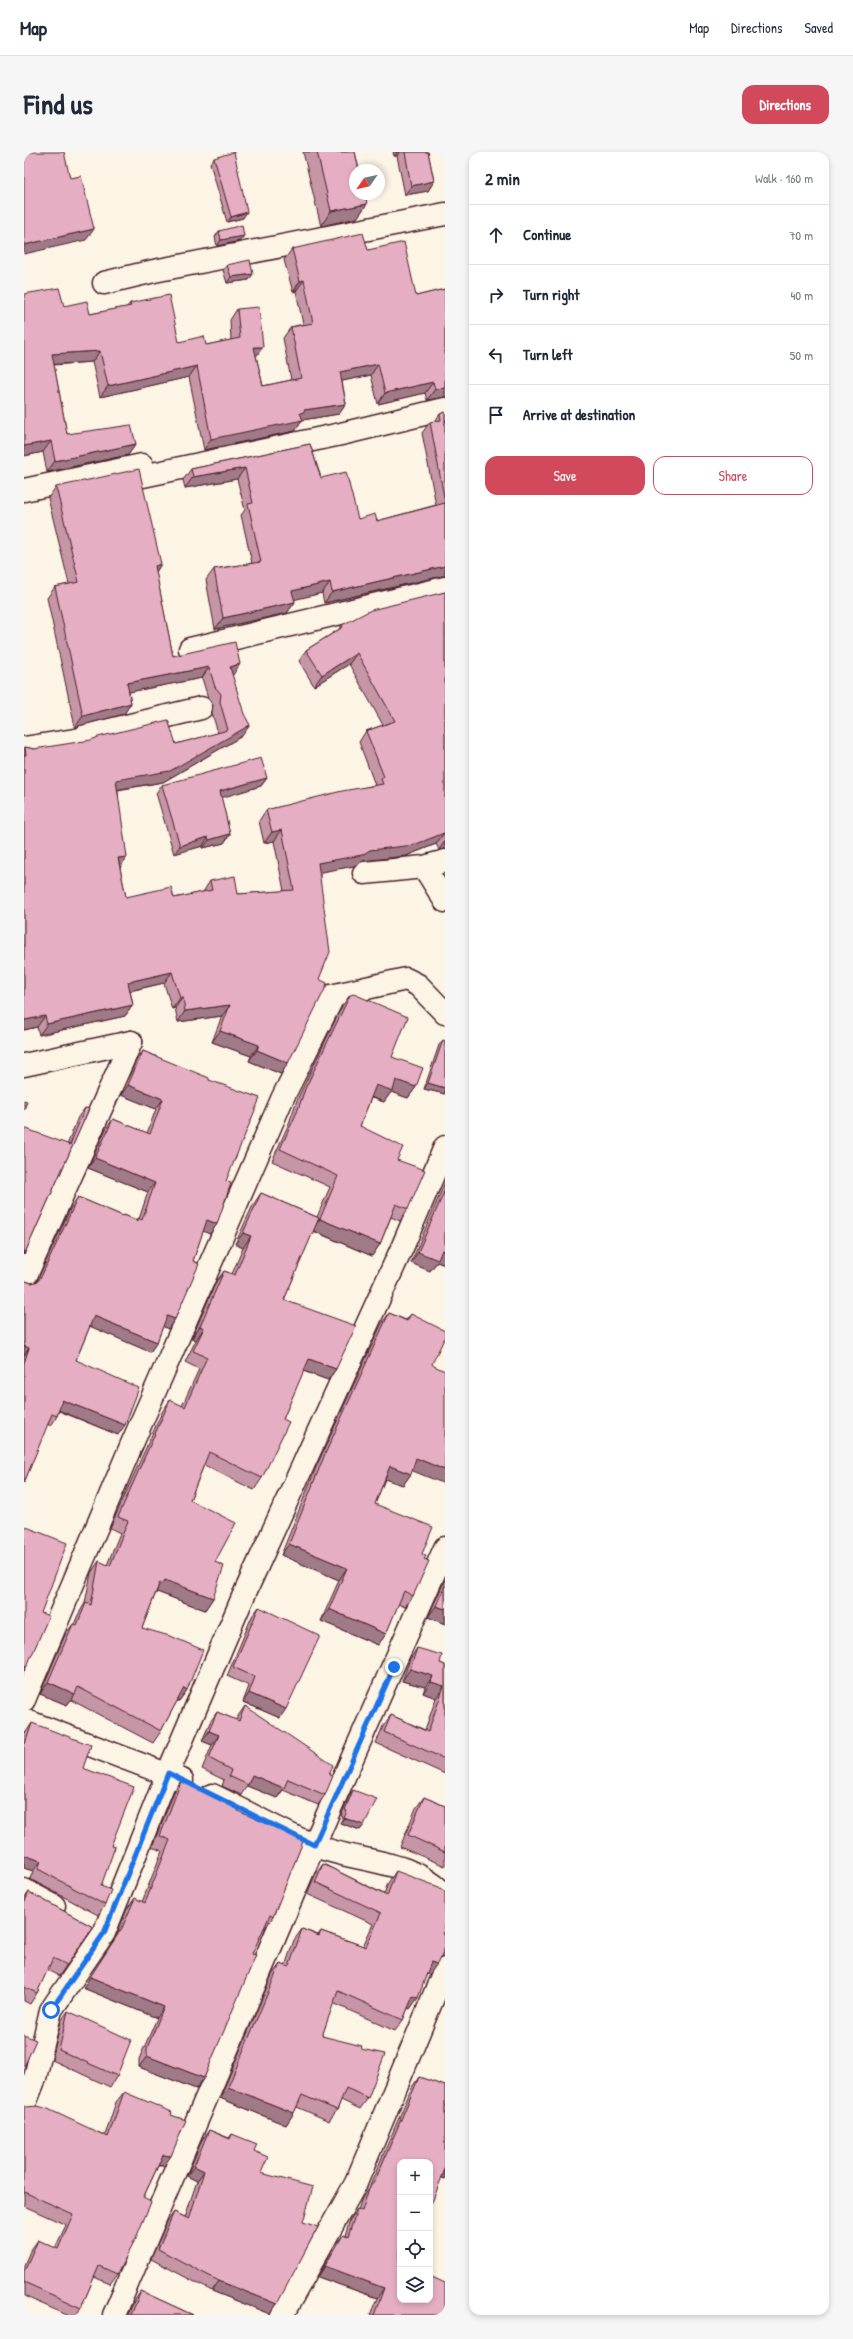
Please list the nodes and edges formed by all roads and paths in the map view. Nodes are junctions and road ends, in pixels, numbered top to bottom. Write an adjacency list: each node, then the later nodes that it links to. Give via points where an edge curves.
1 (445, 214): 2 (street)
2 (104, 283)
3 (445, 409): 4 (street, via 341,434)
4 (24, 490)
5 (445, 588): 6 (street)
6 (190, 650)
7 (202, 708): 8 (street, via 81,739)
8 (24, 748)
9 (445, 861): 10 (street)
10 (424, 867): 11 (street); 12 (street)
11 (364, 873)
12 (445, 901)
13 (445, 1013): 18 (street, via 418,985 406,979 331,996 280,1104)
14 (24, 1066): 16 (street, via 131,1042)
15 (445, 1147): 20 (street, via 402,1248 243,1597)
16 (24, 1280)
17 (445, 1548): 21 (street)
18 (24, 1700)
19 (24, 1720): 20 (street)
20 (168, 1773): 21 (street); 24 (street)
21 (314, 1845): 23 (street, via 397,1866 436,1885); 27 (street)
22 (24, 1890): 24 (street)
23 (445, 1895)
24 (88, 1924): 26 (street, via 51,2010 35,2078)
25 (445, 1968): 28 (street, via 356,2183)
26 (24, 2106)
27 (114, 2315)
28 (282, 2315)

